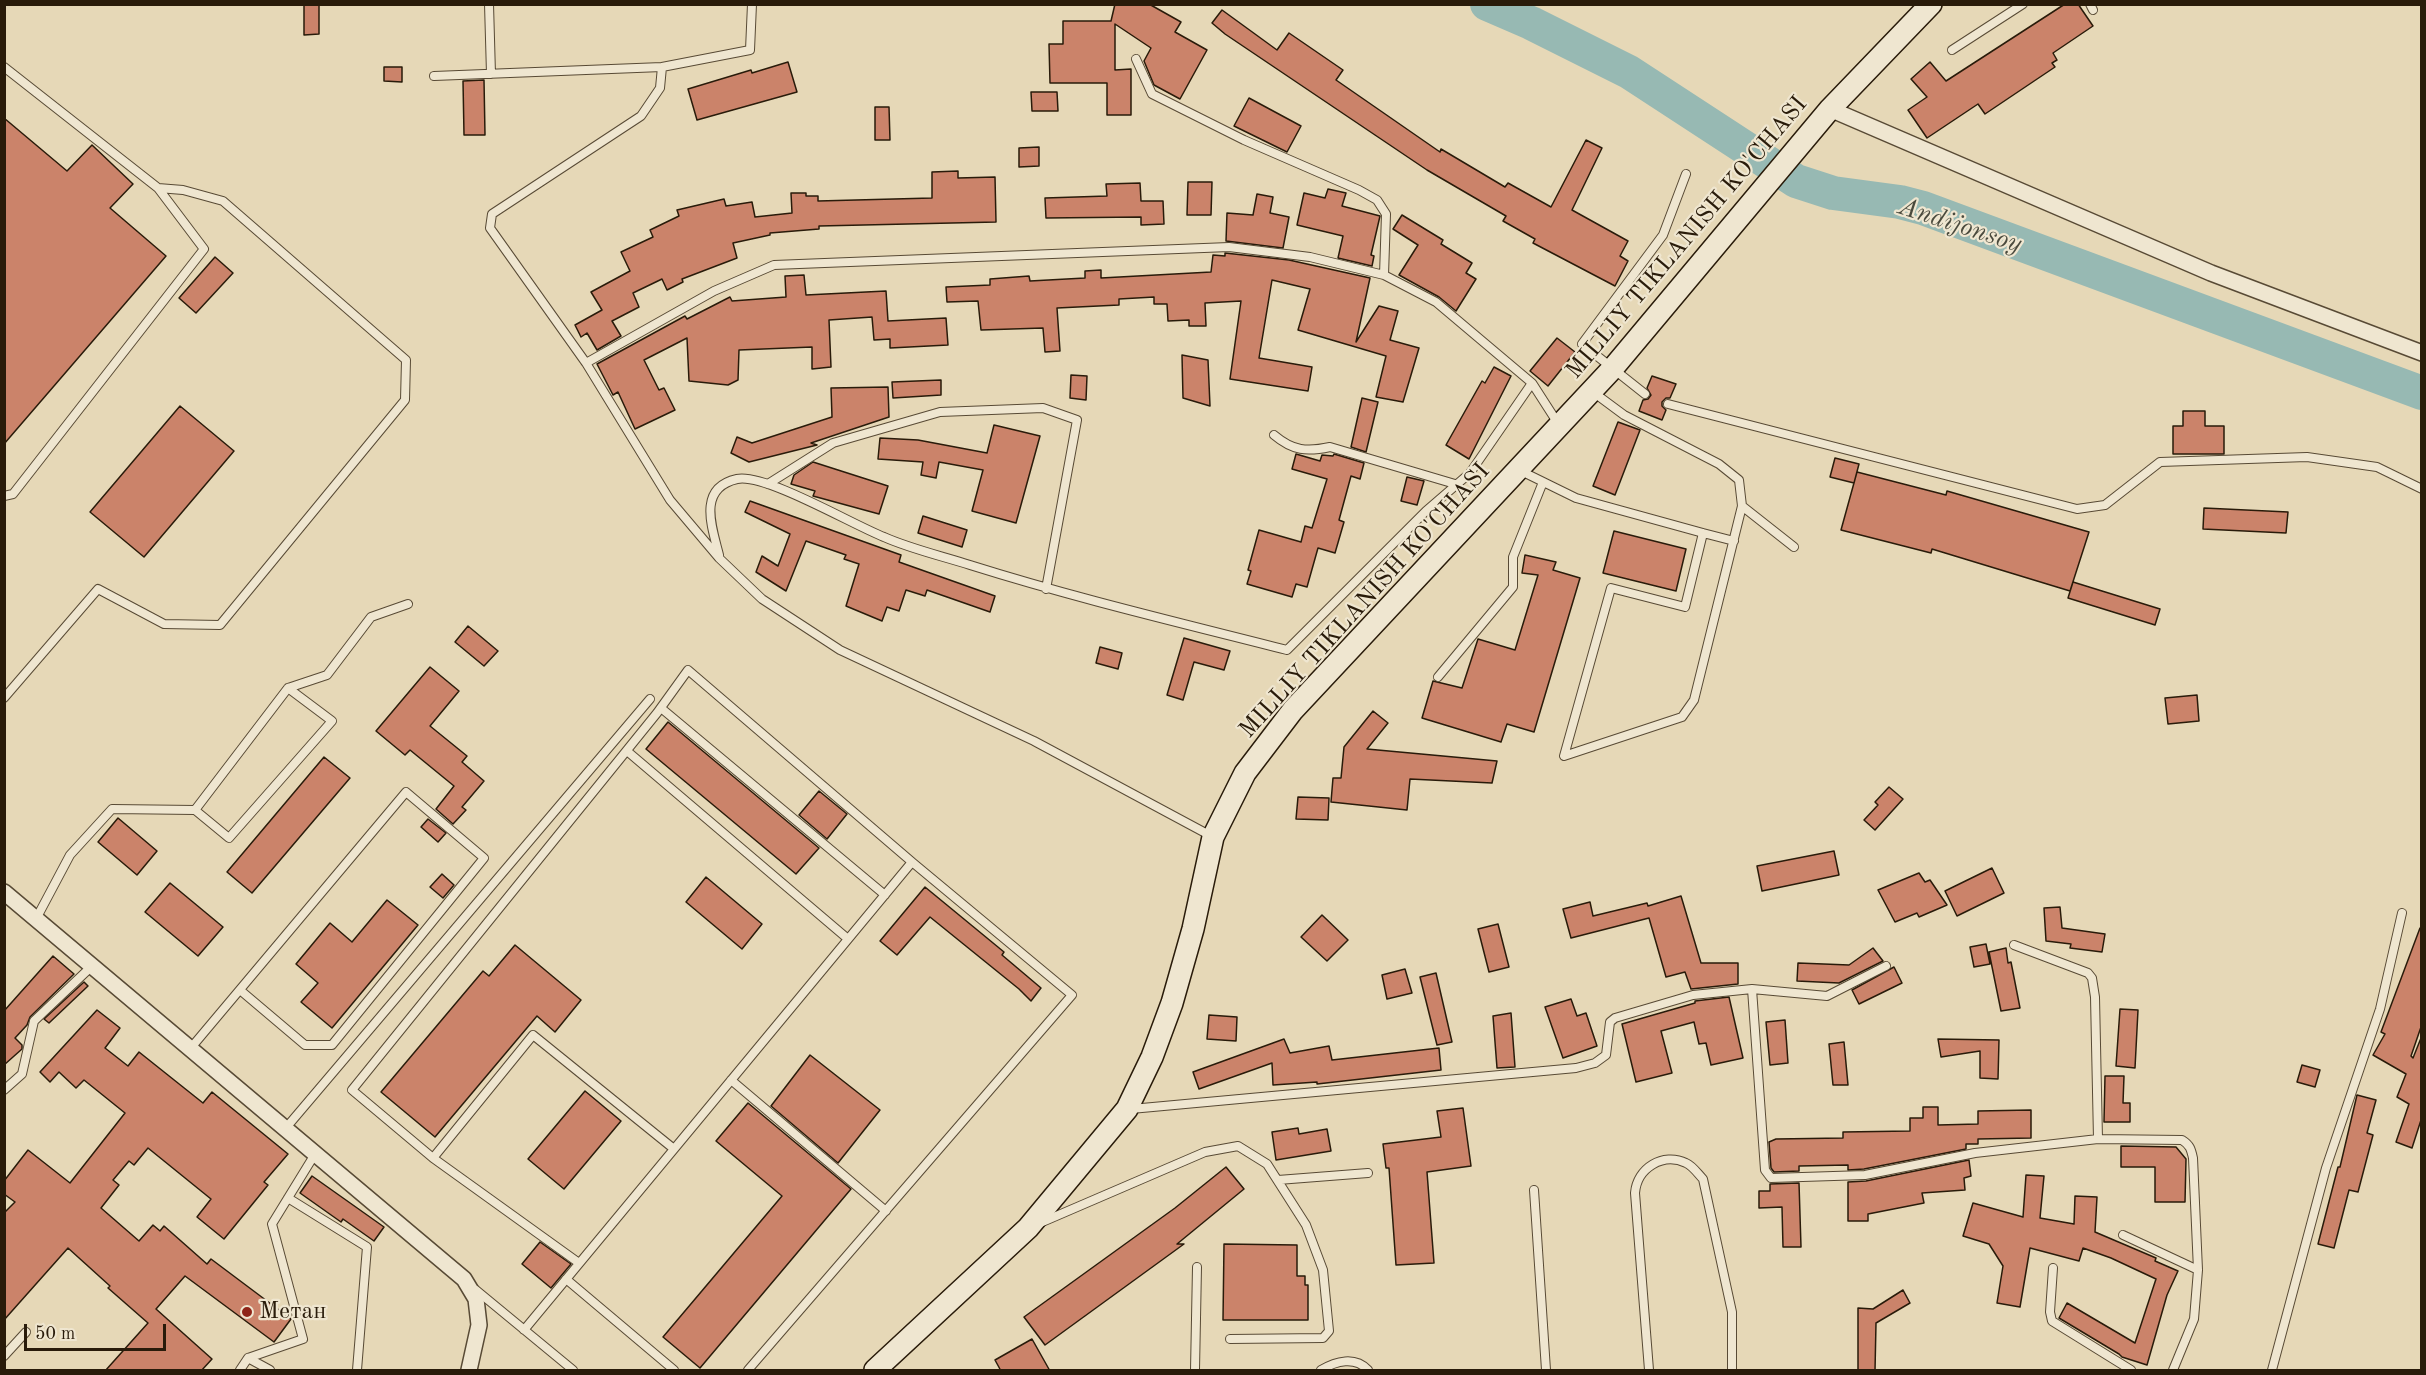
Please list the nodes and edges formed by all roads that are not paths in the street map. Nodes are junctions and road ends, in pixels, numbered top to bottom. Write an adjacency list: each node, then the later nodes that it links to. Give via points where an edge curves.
1 (489, 4): 9 (lane)
2 (752, 4): 8 (lane, via 750,50)
3 (1931, 4): 11 (main road, MILLIY TIKLANISH KO'CHASI)
4 (2023, 4): 5 (lane)
5 (1952, 50)
6 (1136, 59): 14 (lane, via 1152,94 1377,200 1386,214)
7 (4, 67): 13 (lane)
8 (662, 68): 9 (lane); 16 (lane, via 660,88 641,116 492,214 490,228)
9 (491, 74): 10 (lane)
10 (434, 76)
11 (1830, 109): 15 (street, via 2211,273); 17 (main road, MILLIY TIKLANISH KO'CHASI)
12 (1686, 174): 17 (lane, via 1663,235 1582,344)
13 (158, 188): 29 (lane, via 204,249 13,494); 39 (lane, via 223,201 406,360 405,400 220,625 164,624 98,589)
14 (1384, 275): 16 (lane, via 1310,257 1229,247 774,265 714,291); 18 (lane, via 1436,302)
15 (2421, 353)
16 (586, 363): 34 (lane, via 670,500)
17 (1613, 368): 19 (main road, MILLIY TIKLANISH KO'CHASI); 20 (lane)
18 (1532, 383): 22 (lane); 27 (lane, via 1470,473)
19 (1592, 391): 22 (main road, MILLIY TIKLANISH KO'CHASI); 30 (lane, via 1624,415 1719,464 1739,480)
20 (1645, 394)
21 (1668, 404): 28 (lane, via 2077,509 2105,505 2160,462 2307,458 2377,467)
22 (1560, 426): 24 (main road, MILLIY TIKLANISH KO'CHASI)
23 (1274, 435): 27 (lane, via 1294,447 1311,451 1330,447)
24 (1519, 470): 25 (lane); 44 (main road, MILLIY TIKLANISH KO'CHASI, via 1293,710 1245,773)
25 (1543, 482): 31 (lane, via 1576,498); 37 (lane, via 1513,557 1513,587)
26 (768, 484): 34 (lane, via 739,479 721,485 712,498 709,515); 35 (lane, via 885,538); 35 (lane, via 833,443 940,412 1043,408 1077,420)
27 (1455, 484): 35 (lane, via 1287,651)
28 (2421, 489)
29 (4, 496)
30 (1742, 506): 32 (lane); 33 (lane)
31 (1703, 533): 32 (lane); 32 (lane, via 1685,607 1611,588 1564,756 1682,717 1694,700)
32 (1734, 541)
33 (1794, 548)
34 (719, 558): 44 (lane, via 762,599 840,650 1034,741)
35 (1046, 589)
36 (408, 604): 38 (lane, via 371,617 327,675)
37 (1438, 677)
38 (288, 688): 43 (lane); 43 (lane, via 332,721 229,838)
39 (4, 698)
40 (650, 699): 60 (lane)
41 (661, 708): 42 (lane); 45 (lane, via 688,670); 47 (lane)
42 (627, 751): 50 (lane); 64 (lane, via 352,1090)
43 (195, 810): 49 (lane, via 112,809 70,855)
44 (1213, 837): 59 (main road, MILLIY TIKLANISH KO'CHASI, via 1172,1003 1152,1058)
45 (912, 862): 47 (lane); 69 (lane, via 1072,995)
46 (4, 892): 49 (street)
47 (885, 895): 50 (lane)
48 (2402, 913): 99 (lane, via 2379,1008 2326,1168)
49 (36, 919): 52 (street)
50 (848, 939): 57 (lane)
51 (2014, 945): 61 (lane, via 2088,973 2092,978)
52 (92, 966): 56 (street); 58 (lane, via 34,1021 22,1074)
53 (1886, 966): 54 (lane, via 1827,996)
54 (1752, 989): 59 (lane, via 1693,995 1615,1018 1610,1022 1606,1055 1576,1068); 61 (lane, via 1765,1170 1771,1178 1865,1175 1975,1153)
55 (240, 990): 55 (lane, via 406,792 484,858 332,1045 305,1045); 56 (lane)
56 (190, 1049): 60 (street)
57 (731, 1080): 62 (lane); 69 (lane)
58 (4, 1090)
59 (1126, 1109): 70 (main road, MILLIY TIKLANISH KO'CHASI)
60 (285, 1129): 63 (street)
61 (2098, 1139): 75 (lane, via 2182,1140 2191,1148)
62 (674, 1149): 64 (lane, via 533,1035); 72 (lane)
63 (315, 1154): 68 (lane); 76 (street)
64 (433, 1158): 72 (lane)
65 (1368, 1173): 66 (lane)
66 (1278, 1180): 70 (lane, via 1267,1164 1238,1146 1205,1152); 80 (lane, via 1306,1225 1323,1269 1329,1331 1323,1338)
67 (1534, 1190): 94 (lane)
68 (288, 1198): 82 (lane, via 272,1224 303,1339); 85 (lane, via 367,1247)
69 (886, 1211): 89 (lane)
70 (1028, 1228): 90 (main road, MILLIY TIKLANISH KO'CHASI)
71 (2123, 1235): 75 (lane)
72 (579, 1263): 77 (lane)
73 (1197, 1267): 91 (lane)
74 (2053, 1268): 97 (lane, via 2052,1321)
75 (2198, 1270): 98 (lane, via 2194,1319)
76 (464, 1279): 78 (lane); 86 (street, via 476,1299 478,1325)
77 (566, 1279): 78 (lane); 88 (lane)
78 (524, 1330): 87 (lane)
79 (26, 1332): 81 (lane)
80 (1230, 1339)
81 (4, 1356)
82 (248, 1358): 83 (lane); 84 (lane)
83 (240, 1371)
84 (270, 1371)
85 (357, 1371)
86 (469, 1371)
87 (573, 1371)
88 (674, 1371)
89 (748, 1371)
90 (875, 1371)
91 (1195, 1371)
92 (1321, 1371): 93 (lane, via 1349,1361 1365,1366)
93 (1368, 1371)
94 (1546, 1371)
95 (1649, 1371): 96 (lane, via 1635,1193 1642,1172 1666,1160 1689,1164 1703,1179 1732,1312)
96 (1732, 1371)
97 (2131, 1371)
98 (2173, 1371)
99 (2272, 1371)

